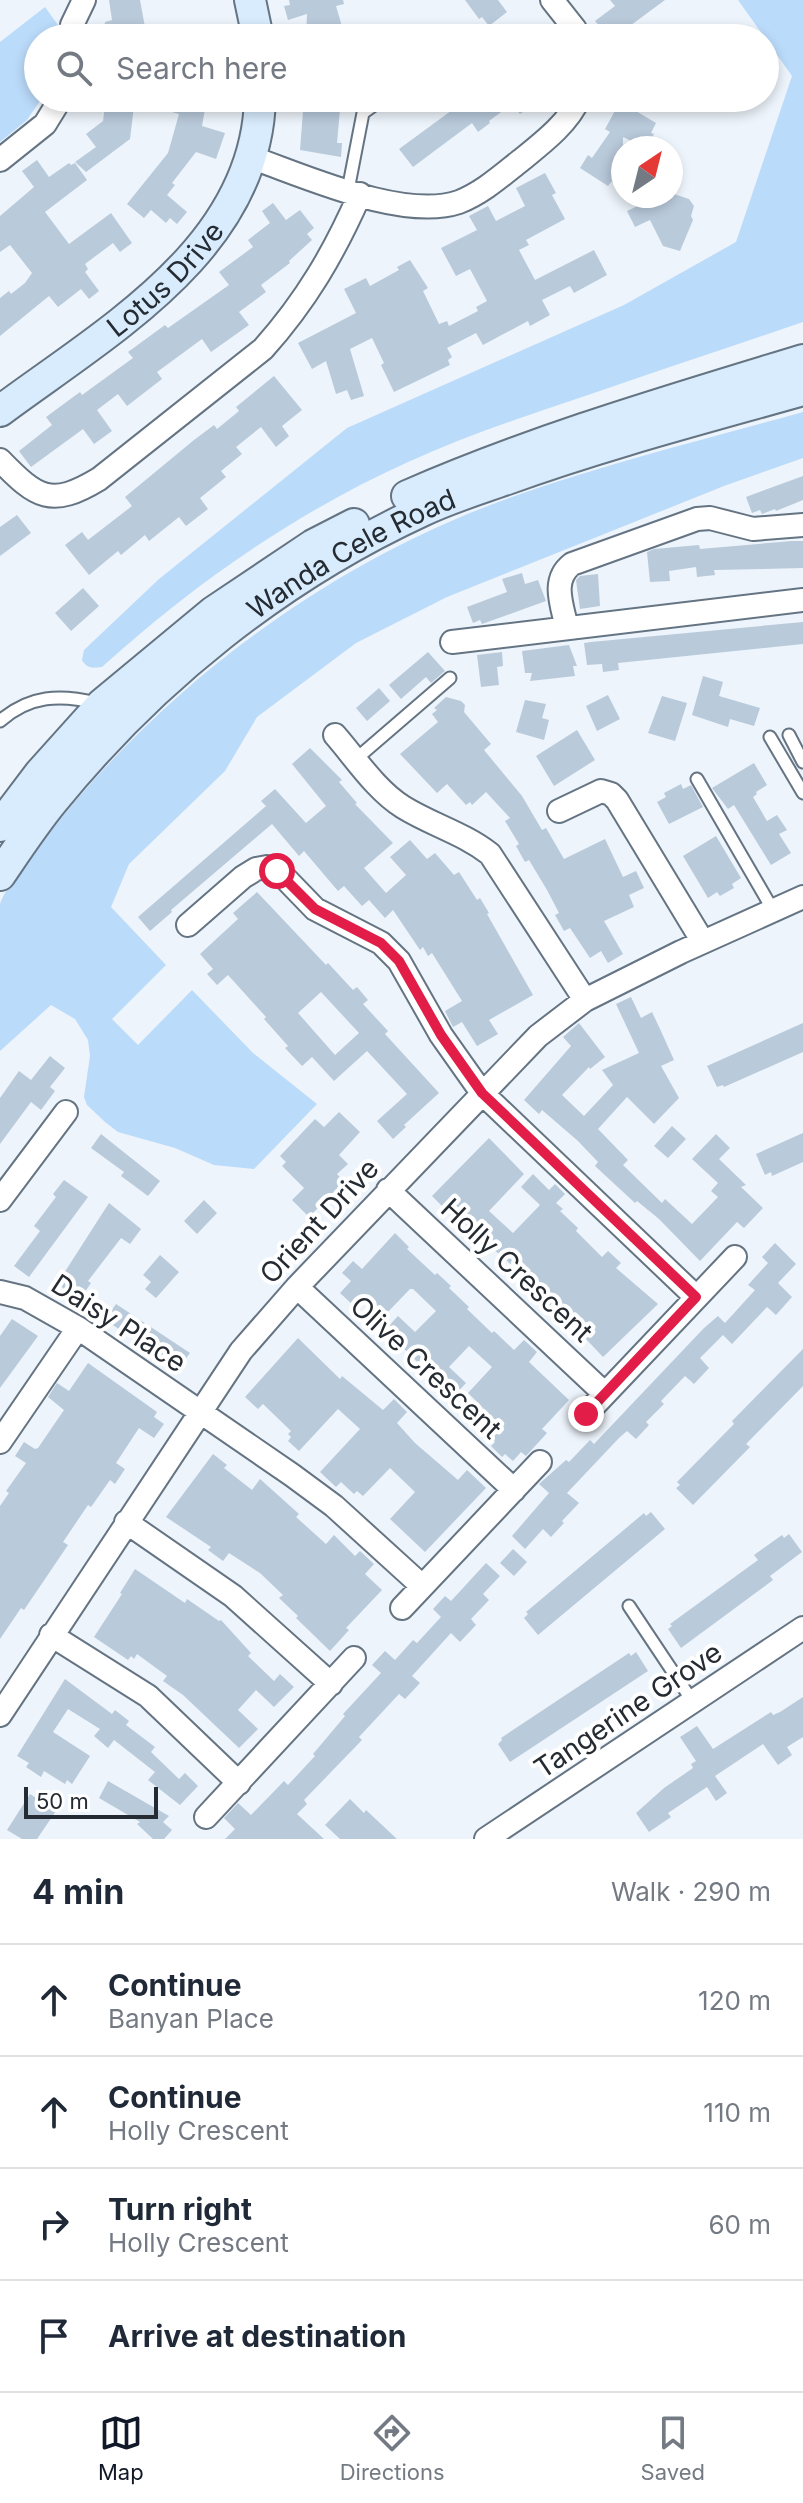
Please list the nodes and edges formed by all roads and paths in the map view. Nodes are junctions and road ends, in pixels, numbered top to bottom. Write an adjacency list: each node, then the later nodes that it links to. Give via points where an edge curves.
1 (84, 0): 4 (street)
2 (250, 0): 5 (street)
3 (552, 0): 6 (street)
4 (72, 24)
5 (255, 24)
6 (571, 24)
7 (55, 112): 12 (street)
8 (258, 112): 11 (street, Lotus Drive)
9 (364, 112): 13 (lane)
10 (568, 112): 13 (street, via 546,140 493,183 457,202 401,206)
11 (250, 157): 13 (street); 16 (street, Lotus Drive, via 232,202 209,239 178,273)
12 (0, 160)
13 (354, 192): 17 (street, via 324,268 272,339 99,479 76,493 44,495 30,489)
14 (803, 360): 23 (street, Wanda Cele Road, via 563,435 396,501 313,545 213,612)
15 (803, 390): 35 (street, Wanda Cele Road, via 573,455 423,510 342,552 203,648 155,691 51,802)
16 (0, 411)
17 (0, 460)
18 (803, 525): 20 (street, via 753,529 697,519 572,564 564,570 559,589)
19 (803, 600): 20 (street)
20 (567, 628): 21 (street)
21 (452, 642)
22 (450, 678): 28 (lane)
23 (102, 704): 24 (lane, via 50,697); 34 (street, Wanda Cele Road)
24 (0, 721)
25 (335, 735): 28 (street)
26 (789, 735): 29 (lane)
27 (770, 737): 32 (lane)
28 (356, 759): 40 (street, via 390,798 490,854)
29 (803, 762)
30 (697, 779): 37 (lane)
31 (625, 789): 39 (street)
32 (803, 793)
33 (559, 811): 39 (street, via 601,791 611,794)
34 (0, 826)
35 (0, 875)
36 (803, 897): 37 (street, Orient Drive)
37 (773, 910): 39 (street, Orient Drive)
38 (188, 925): 41 (street, via 256,869 277,871 315,909 381,943 399,961)
39 (709, 939): 40 (street, Orient Drive)
40 (585, 1000): 41 (street, Orient Drive, via 538,1036)
41 (482, 1093): 43 (street, Orient Drive); 48 (street)
42 (66, 1112): 44 (street)
43 (388, 1190): 46 (street, Orient Drive); 50 (street, Holly Crescent)
44 (0, 1200)
45 (735, 1257): 48 (street)
46 (297, 1287): 51 (street, Orient Drive, via 241,1351); 55 (street, Olive Crescent)
47 (0, 1292): 49 (street, Daisy Place, via 25,1298)
48 (696, 1297): 50 (street)
49 (78, 1328): 51 (street, Daisy Place); 53 (street)
50 (605, 1394): 52 (street)
51 (201, 1413): 56 (street, Orient Drive); 57 (street, via 317,1492)
52 (586, 1414)
53 (0, 1442)
54 (540, 1462): 55 (street)
55 (514, 1490): 57 (street)
56 (126, 1522): 61 (street, Orient Drive); 63 (street, via 233,1596)
57 (422, 1586): 59 (street)
58 (629, 1606): 64 (lane)
59 (402, 1608)
60 (803, 1628): 64 (street, Tangerine Grove)
61 (51, 1635): 65 (street, Orient Drive); 66 (street, via 148,1696)
62 (354, 1658): 63 (street)
63 (331, 1684): 66 (street)
64 (694, 1703): 68 (street, Tangerine Grove)
65 (0, 1715)
66 (239, 1783): 67 (street)
67 (206, 1817)
68 (486, 1839)

